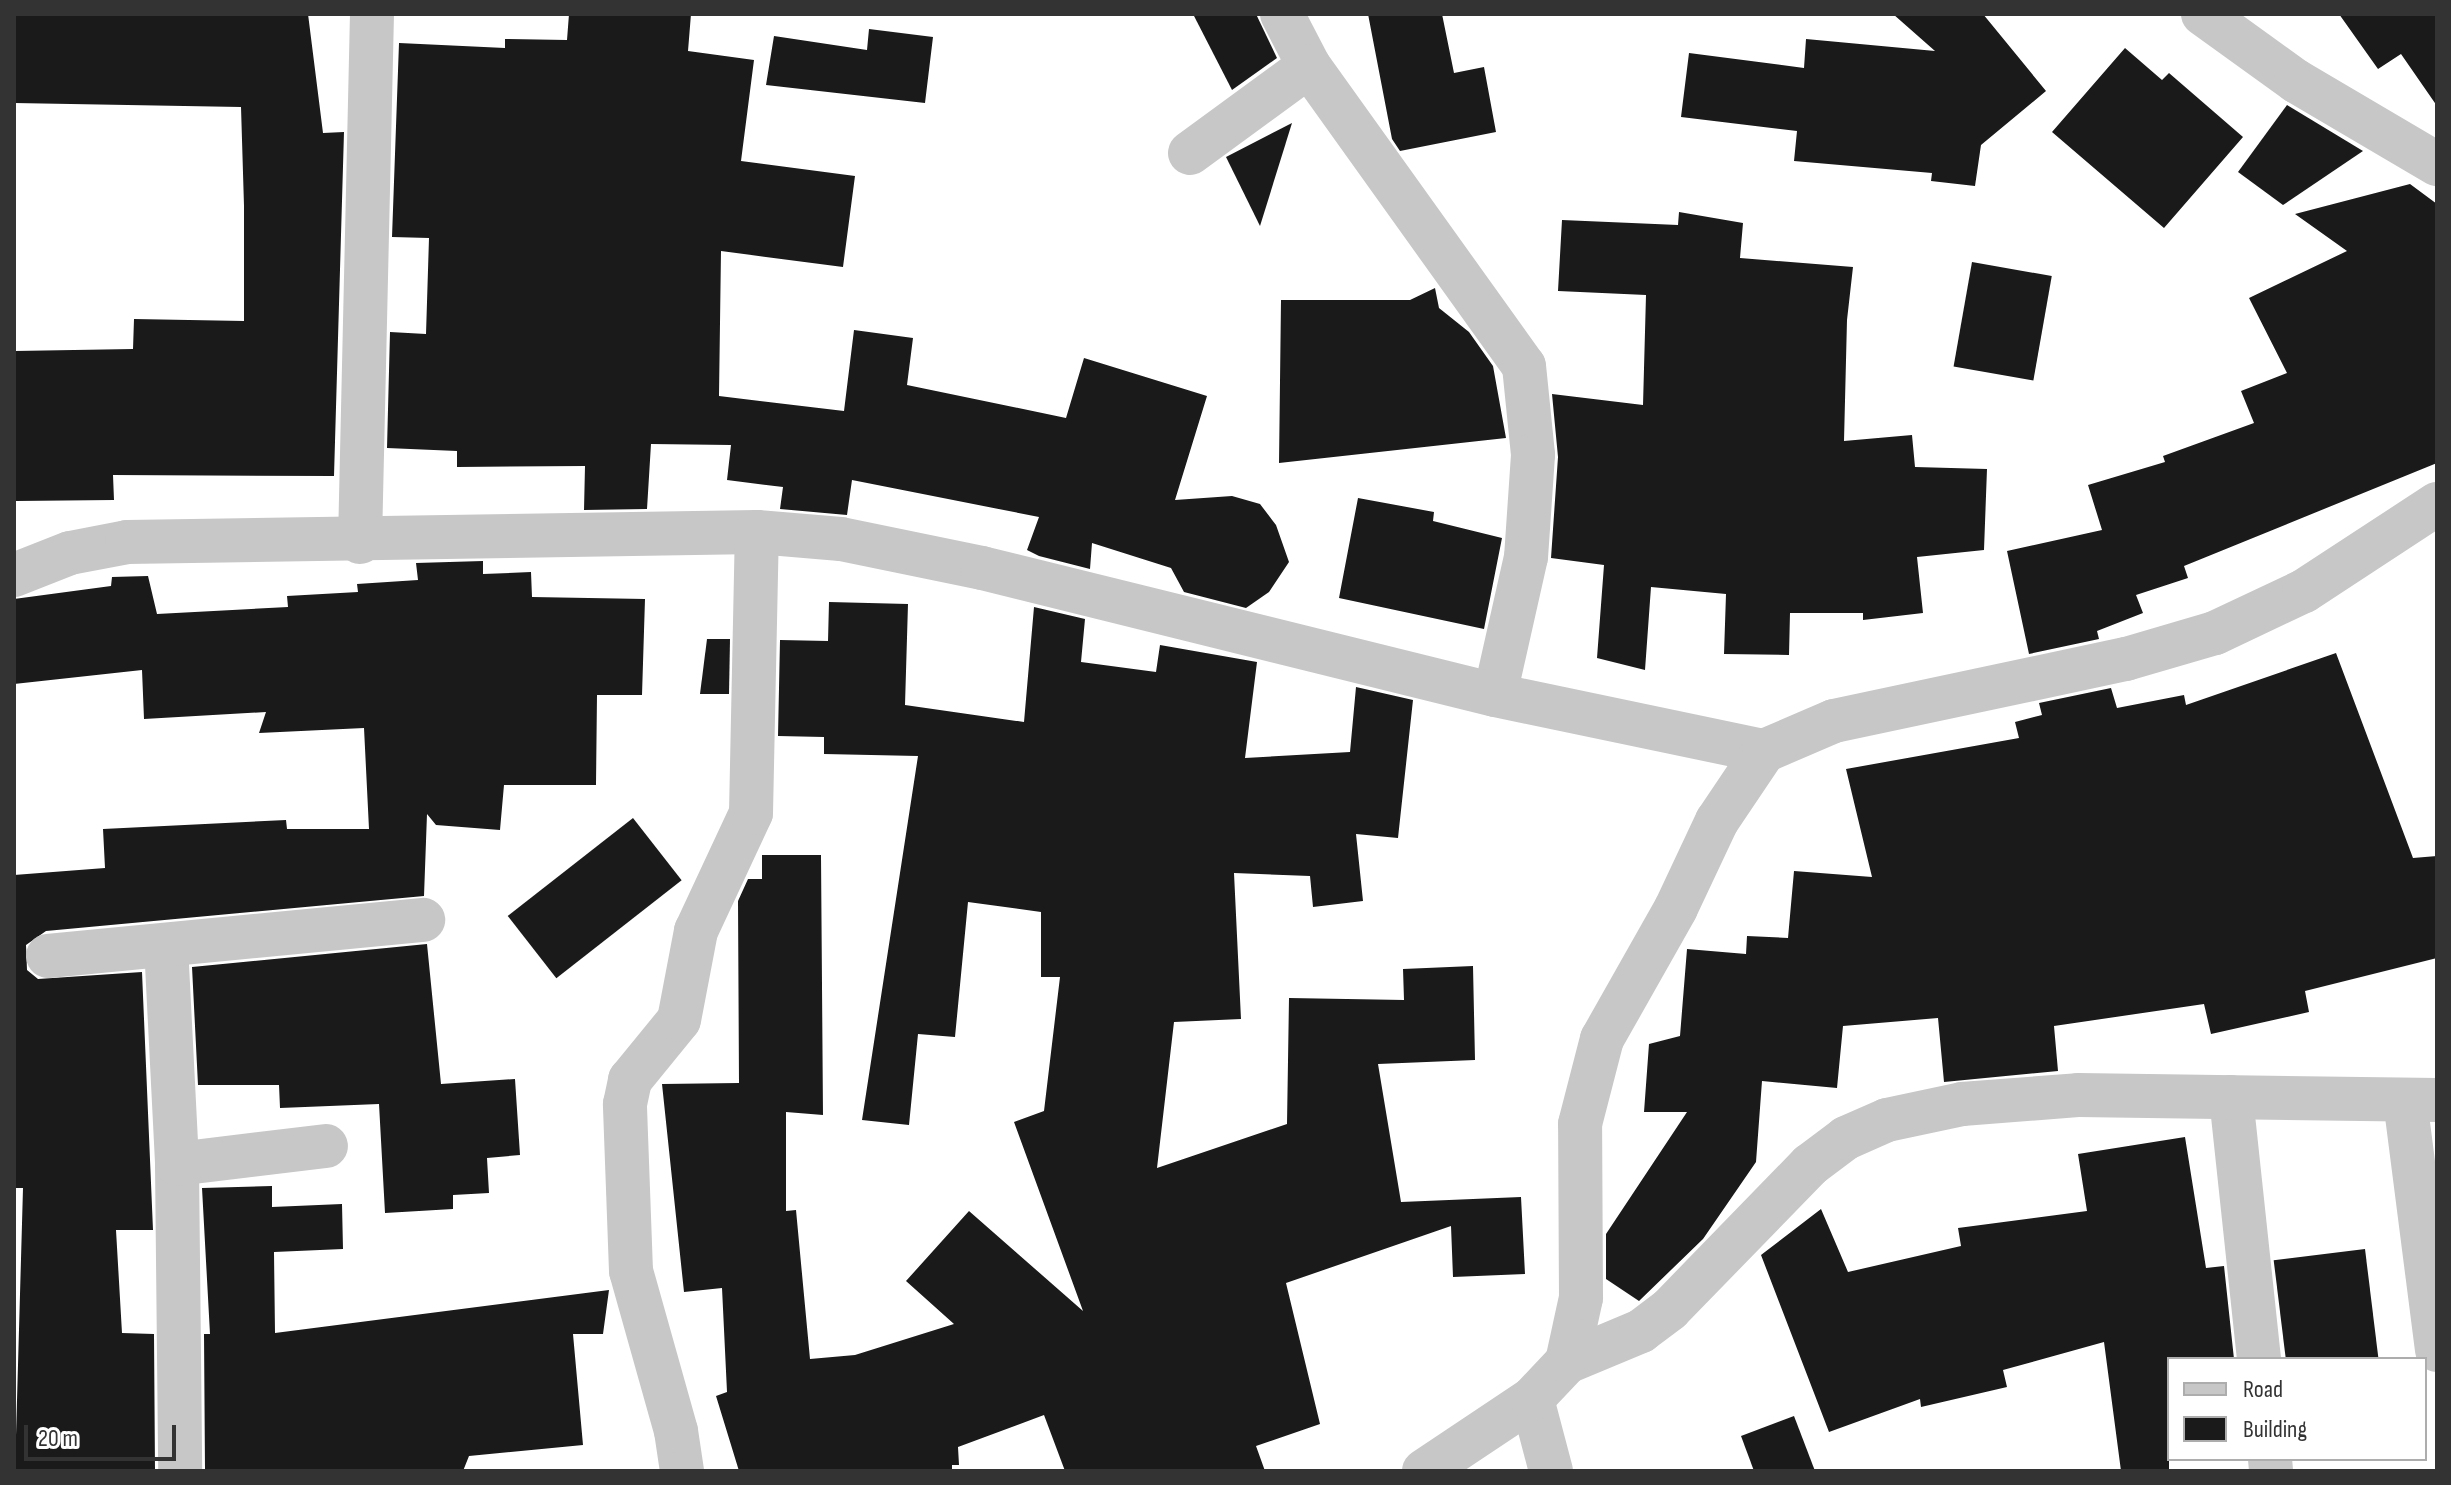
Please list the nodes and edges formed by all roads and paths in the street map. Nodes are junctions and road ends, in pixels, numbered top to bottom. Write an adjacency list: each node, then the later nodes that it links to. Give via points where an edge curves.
1 (372, 14): 9 (street)
2 (1282, 14): 4 (street)
3 (2203, 14): 6 (street, via 2296,81)
4 (1309, 66): 5 (street); 11 (street, via 1524,366 1533,455 1526,557)
5 (1190, 153)
6 (2437, 164)
7 (2437, 504): 12 (street, via 2304,591 2215,633 2126,659 1834,721)
8 (757, 532): 9 (street); 11 (street, via 841,539 982,568); 25 (street, via 751,813 696,931 679,1020 630,1080 625,1104 631,1271 676,1431)
9 (360, 542): 10 (street, via 127,542 70,553)
10 (14, 575)
11 (1495, 695): 12 (street)
12 (1764, 751): 22 (street, via 1717,821 1676,908 1602,1039 1580,1124 1581,1298)
13 (423, 920): 14 (street)
14 (166, 945): 15 (street); 19 (street)
15 (48, 956)
16 (2231, 1097): 17 (street); 21 (street); 22 (street, via 2078,1095 1962,1104 1887,1120 1846,1138 1810,1165 1670,1309 1641,1331)
17 (2421, 1100): 20 (street)
18 (326, 1146): 19 (street)
19 (177, 1164): 24 (street)
20 (2437, 1350)
21 (2259, 1357)
22 (1567, 1362): 23 (street)
23 (1532, 1399): 26 (street); 27 (street)
24 (180, 1471)
25 (682, 1471)
26 (1424, 1471)
27 (1551, 1471)

